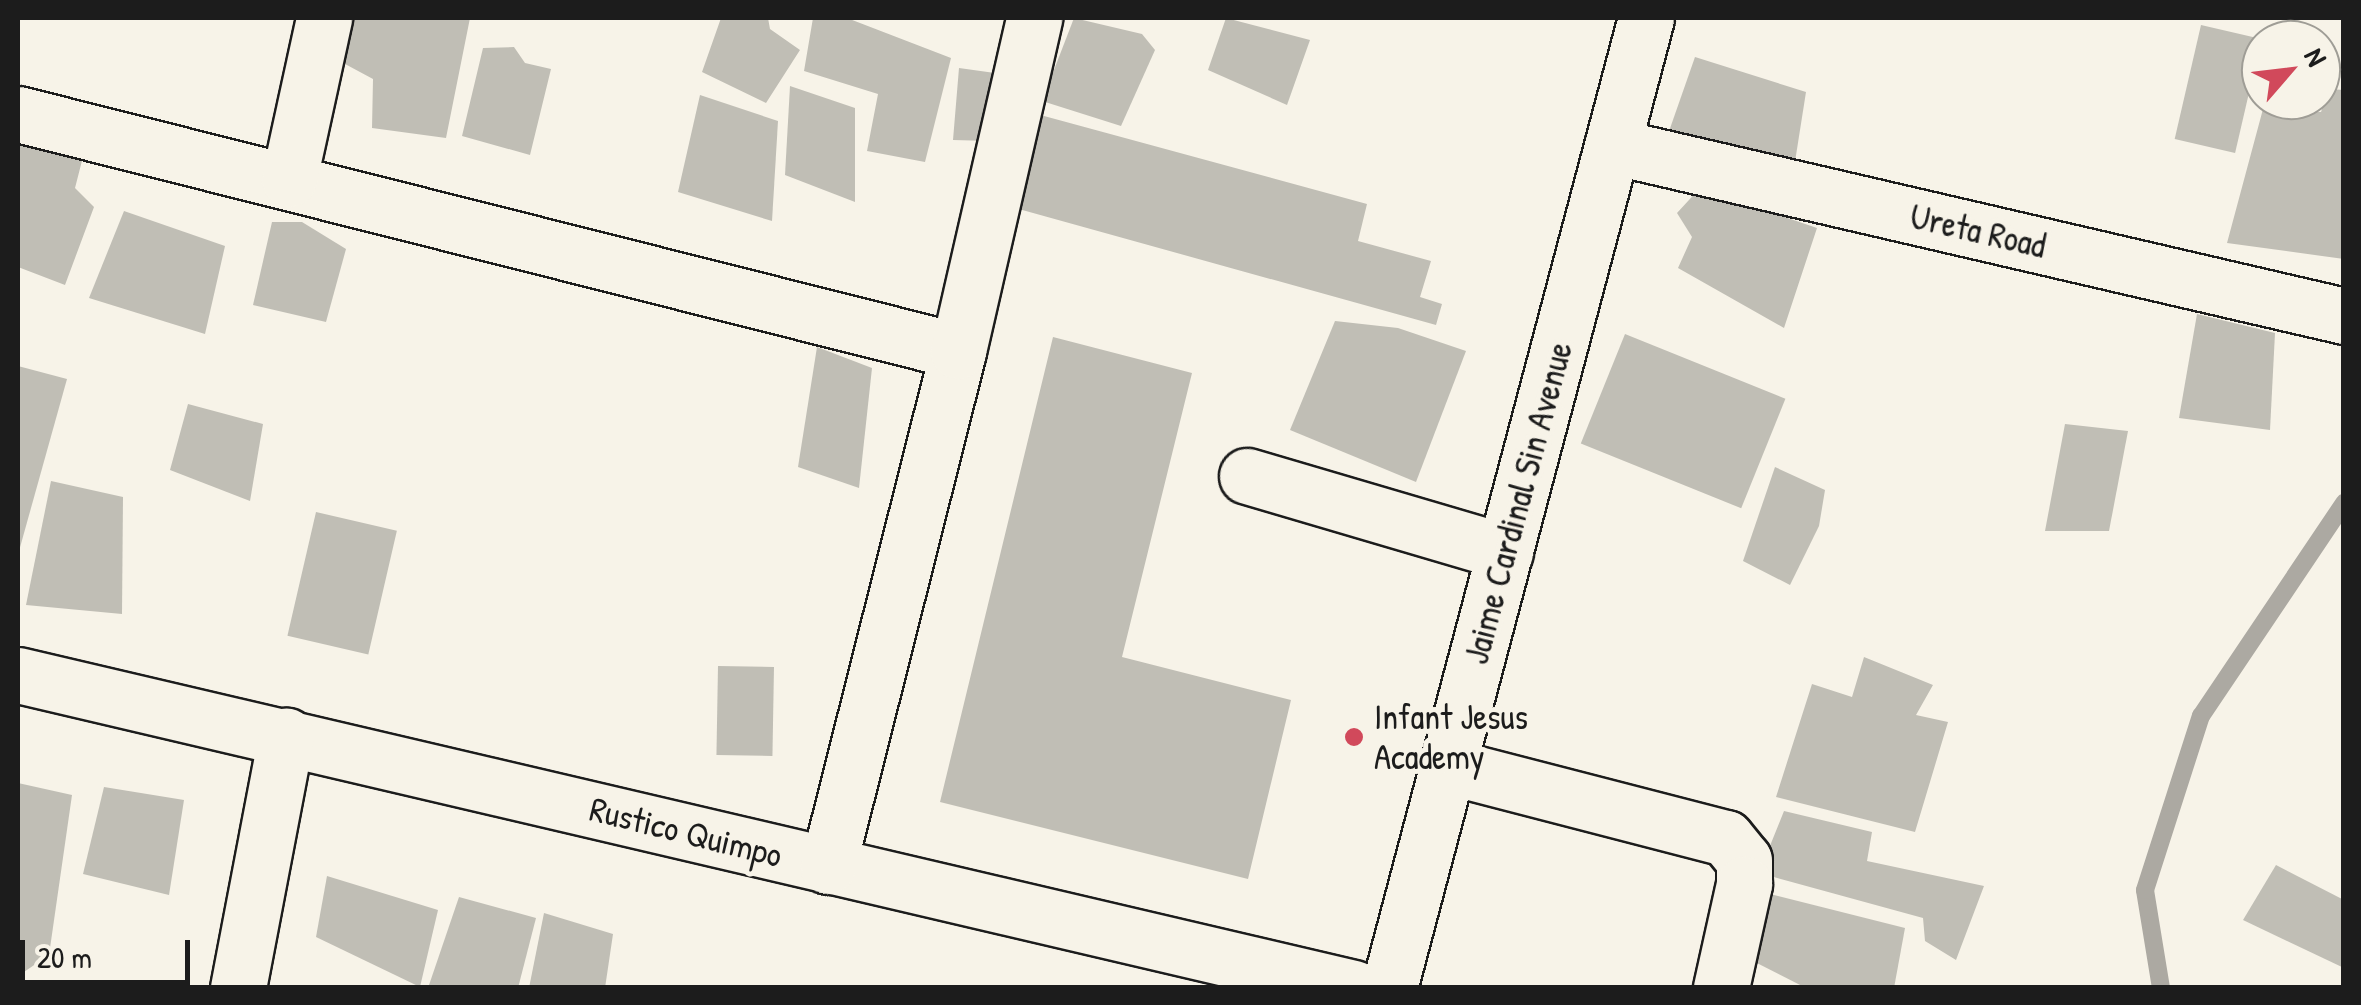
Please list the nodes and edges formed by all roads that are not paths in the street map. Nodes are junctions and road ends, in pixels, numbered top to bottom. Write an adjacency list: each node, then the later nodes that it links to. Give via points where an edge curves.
1 (324, 18): 6 (street)
2 (1034, 18): 8 (street)
3 (1646, 18): 5 (street, Jaime Cardinal Sin Avenue)
4 (18, 114): 6 (street)
5 (1612, 146): 7 (street, Ureta Road); 10 (street, Jaime Cardinal Sin Avenue)
6 (289, 179): 8 (street)
7 (2344, 316)
8 (958, 351): 14 (street)
9 (1246, 476): 10 (street)
10 (1505, 552): 13 (street, Jaime Cardinal Sin Avenue)
11 (18, 676): 12 (street, Rustico Quimpo)
12 (286, 736): 14 (street, Rustico Quimpo); 15 (street)
13 (1447, 766): 17 (street, Jaime Cardinal Sin Avenue); 18 (street, via 1726,838 1744,860 1744,884)
14 (828, 866): 16 (street, Rustico Quimpo)
15 (238, 988)
16 (1354, 988)
17 (1389, 988)
18 (1721, 988)

